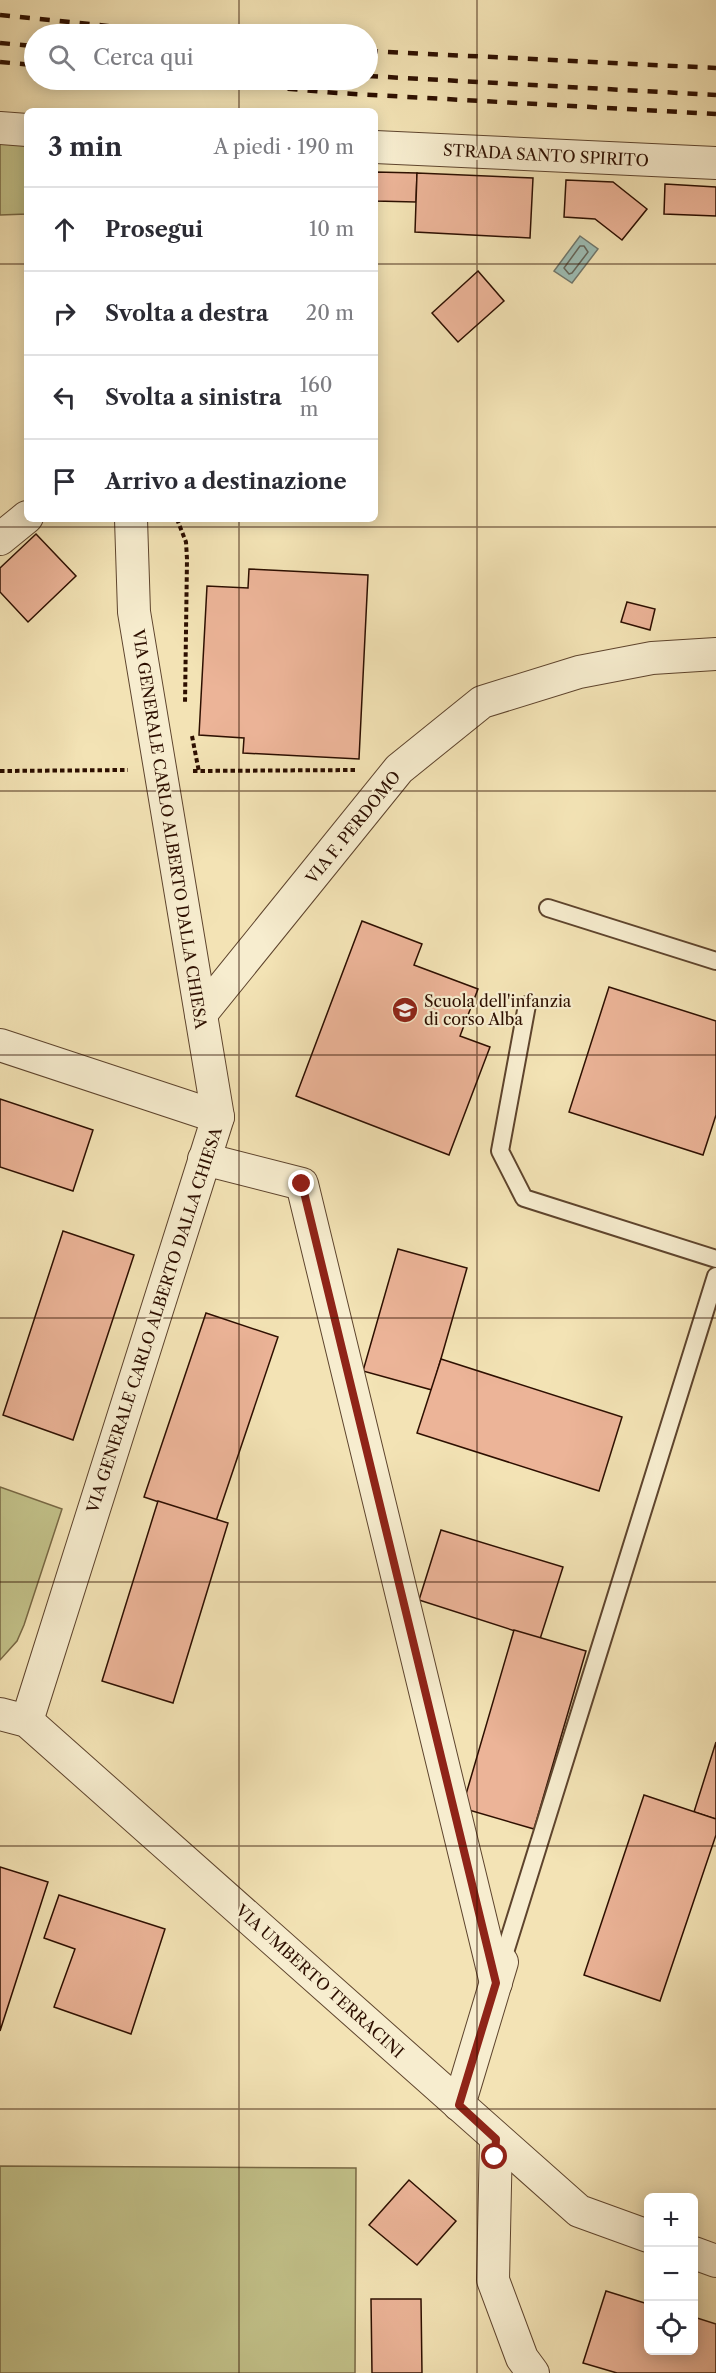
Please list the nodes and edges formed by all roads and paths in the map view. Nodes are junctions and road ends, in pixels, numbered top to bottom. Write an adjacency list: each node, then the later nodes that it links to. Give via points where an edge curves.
1 (0, 128): 2 (street)
2 (24, 130)
3 (378, 147): 4 (street, STRADA SANTO SPIRITO)
4 (716, 163)
5 (24, 519): 8 (street)
6 (131, 522): 13 (street, VIA GENERALE CARLO ALBERTO DALLA CHIESA, via 134,612)
7 (178, 522): 10 (path, via 188,559)
8 (0, 539)
9 (716, 654): 12 (street, VIA F. PERDOMO, via 652,658 590,670 482,702)
10 (185, 703)
11 (190, 726): 15 (path)
12 (399, 769): 15 (path); 19 (street, VIA F. PERDOMO)
13 (160, 770): 14 (path); 15 (path); 19 (street, VIA GENERALE CARLO ALBERTO DALLA CHIESA)
14 (0, 771)
15 (199, 772)
16 (548, 908): 17 (lane)
17 (716, 961)
18 (527, 1005): 23 (lane, via 500,1150 524,1198)
19 (201, 1014): 21 (street, VIA GENERALE CARLO ALBERTO DALLA CHIESA)
20 (0, 1045): 21 (street)
21 (218, 1117): 22 (street, VIA GENERALE CARLO ALBERTO DALLA CHIESA)
22 (204, 1159): 25 (street, VIA GENERALE CARLO ALBERTO DALLA CHIESA); 27 (street, via 302,1184)
23 (716, 1259)
24 (716, 1276): 26 (lane)
25 (14, 1718): 28 (street, VIA UMBERTO TERRACINI)
26 (506, 1949): 27 (street)
27 (496, 1983): 28 (street)
28 (459, 2105): 29 (street, VIA UMBERTO TERRACINI)
29 (496, 2139): 30 (street, VIA UMBERTO TERRACINI, via 579,2211); 33 (street, via 493,2280 522,2358)
30 (644, 2235)
31 (698, 2255): 32 (street)
32 (716, 2261)
33 (533, 2373)

